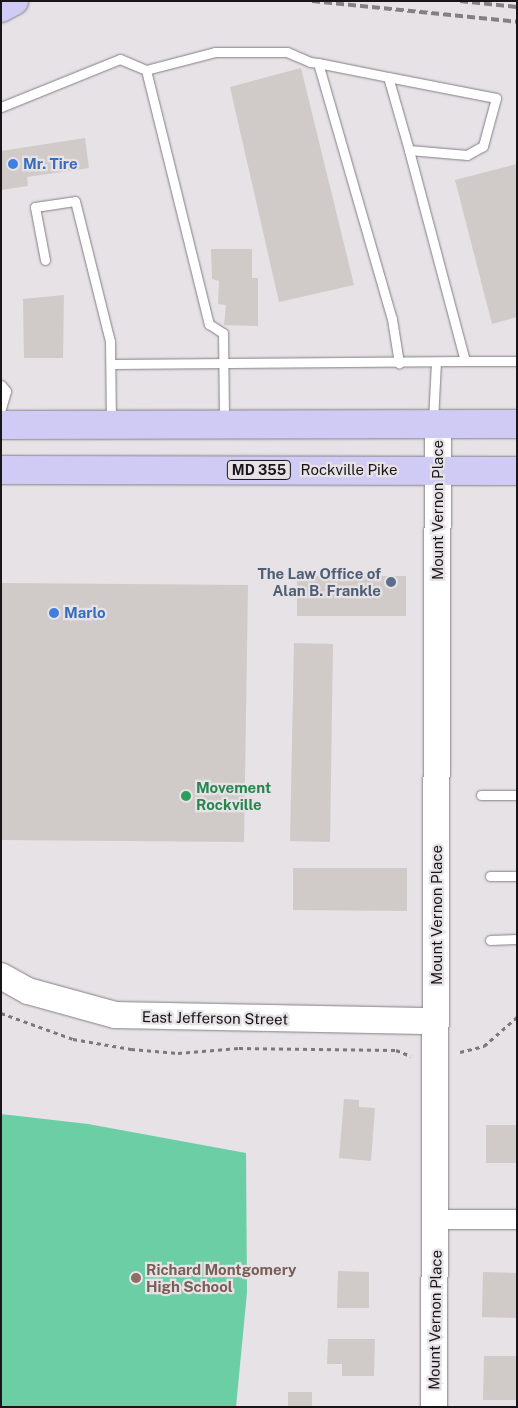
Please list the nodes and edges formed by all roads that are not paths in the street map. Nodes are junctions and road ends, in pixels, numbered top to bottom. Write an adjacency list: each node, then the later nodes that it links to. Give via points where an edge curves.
1 (14, 1): 2 (main road)
2 (1, 8)
3 (318, 63): 4 (lane, via 287,52 215,52); 5 (lane); 13 (lane, via 392,319)
4 (146, 70): 6 (lane, via 120,59); 9 (lane, via 209,324 223,333)
5 (388, 77): 7 (lane); 7 (lane, via 496,98 483,146 468,155)
6 (1, 107)
7 (409, 150): 10 (lane)
8 (45, 260): 14 (lane, via 35,207 75,201 110,341)
9 (226, 360): 13 (lane); 14 (lane); 19 (lane)
10 (465, 360): 11 (lane); 12 (lane)
11 (517, 361)
12 (436, 362): 13 (lane); 20 (lane)
13 (399, 363)
14 (112, 364): 18 (lane)
15 (1, 385): 16 (lane, via 6,391)
16 (1, 409)
17 (1, 424): 18 (main road)
18 (111, 424): 19 (main road)
19 (224, 424): 20 (main road)
20 (435, 424): 21 (main road); 23 (street, Mount Vernon Place)
21 (517, 424)
22 (1, 470): 23 (main road, Rockville Pike / MD 355)
23 (438, 470): 24 (main road, Rockville Pike / MD 355); 32 (street, Mount Vernon Place)
24 (517, 471)
25 (481, 794): 26 (lane)
26 (517, 795)
27 (490, 876): 28 (lane)
28 (517, 876)
29 (517, 939): 30 (lane)
30 (490, 940)
31 (1, 976): 32 (street, East Jefferson Street, via 28,991 115,1016)
32 (436, 1021): 33 (street, Mount Vernon Place)
33 (436, 1219): 34 (street); 35 (street, Mount Vernon Place)
34 (517, 1219)
35 (434, 1407)

